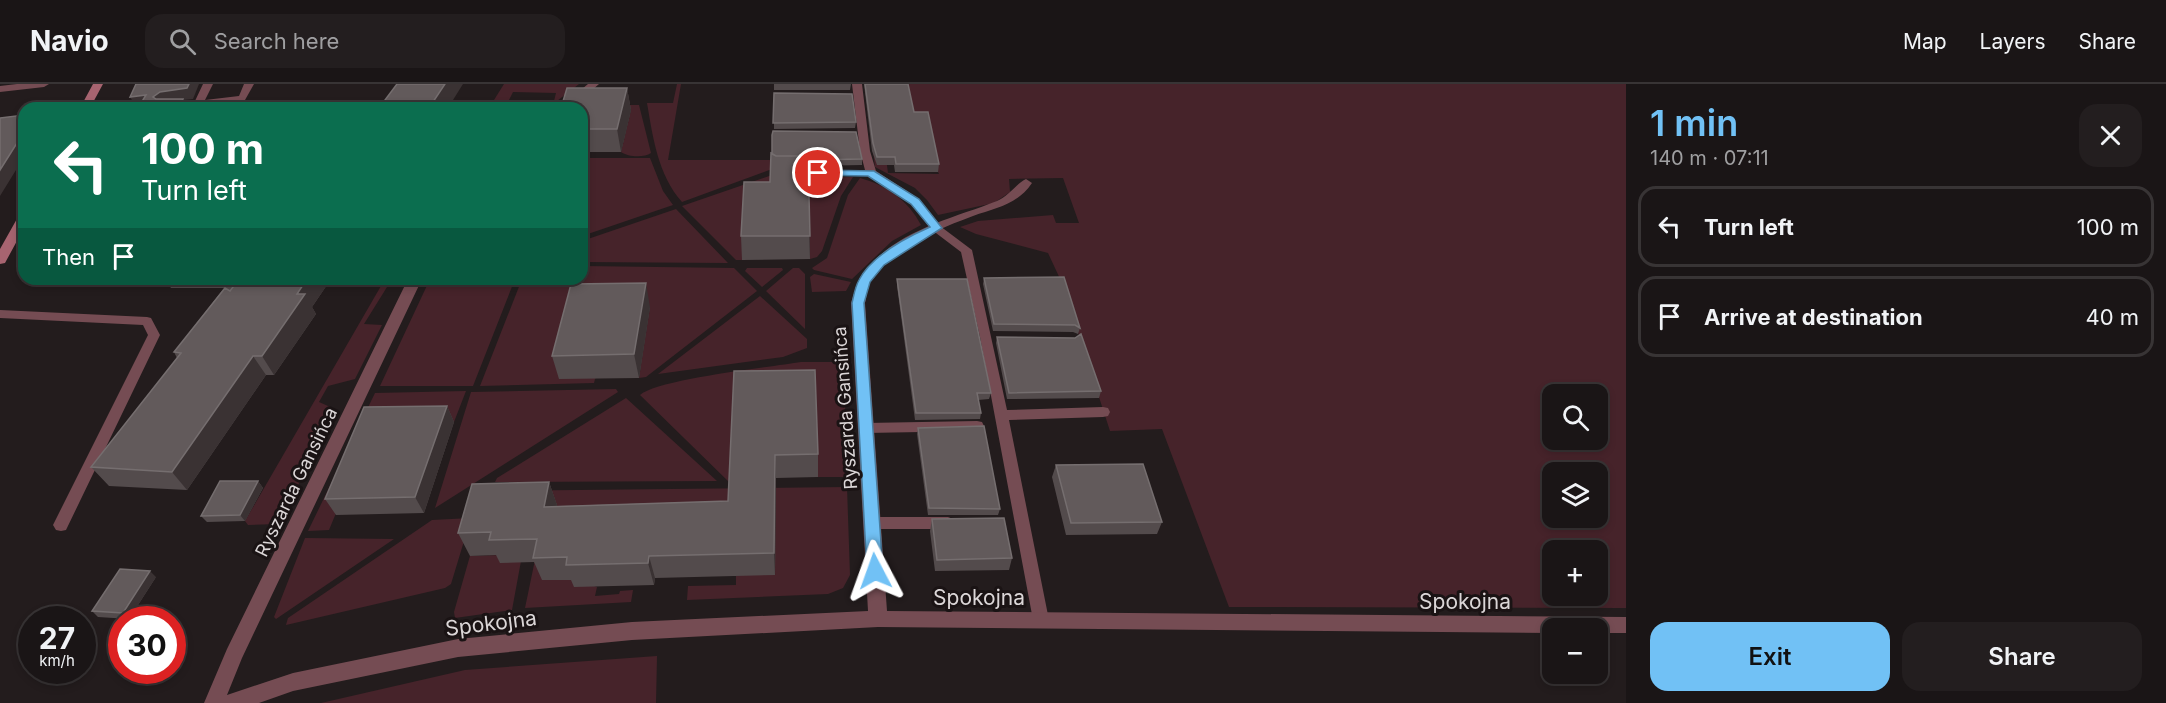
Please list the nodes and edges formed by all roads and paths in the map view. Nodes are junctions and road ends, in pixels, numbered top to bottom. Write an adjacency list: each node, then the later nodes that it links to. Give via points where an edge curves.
1 (44, 84): 6 (street)
2 (98, 84): 9 (main road)
3 (208, 84): 10 (lane)
4 (249, 84): 11 (lane, via 242,98)
5 (594, 84): 12 (street)
6 (0, 89)
7 (858, 89): 8 (lane); 13 (lane, via 857,133)
8 (846, 95)
9 (88, 102)
10 (200, 102)
11 (213, 102)
12 (572, 102)
13 (871, 173): 14 (lane); 17 (lane, via 915,201)
14 (777, 174)
15 (1026, 183): 17 (street, Ryszarda Gansińca, via 1012,199)
16 (18, 228): 18 (main road)
17 (936, 228): 22 (lane, via 966,250 991,337); 24 (street, Ryszarda Gansińca, via 880,262 864,281 858,303)
18 (0, 260)
19 (412, 285): 31 (street, Ryszarda Gansińca)
20 (0, 314): 27 (lane, via 147,321 153,330 154,335)
21 (1103, 412): 22 (lane)
22 (1001, 415): 29 (lane)
23 (977, 426): 24 (lane)
24 (866, 428): 25 (street, Ryszarda Gansińca)
25 (872, 523): 26 (lane); 28 (street, Ryszarda Gansińca)
26 (963, 523)
27 (61, 525)
28 (878, 619): 29 (street, Spokojna); 32 (street, Spokojna, via 632,631 458,648 293,682)
29 (1041, 620): 30 (street, Spokojna)
30 (1626, 625)
31 (214, 703)
32 (231, 703)

